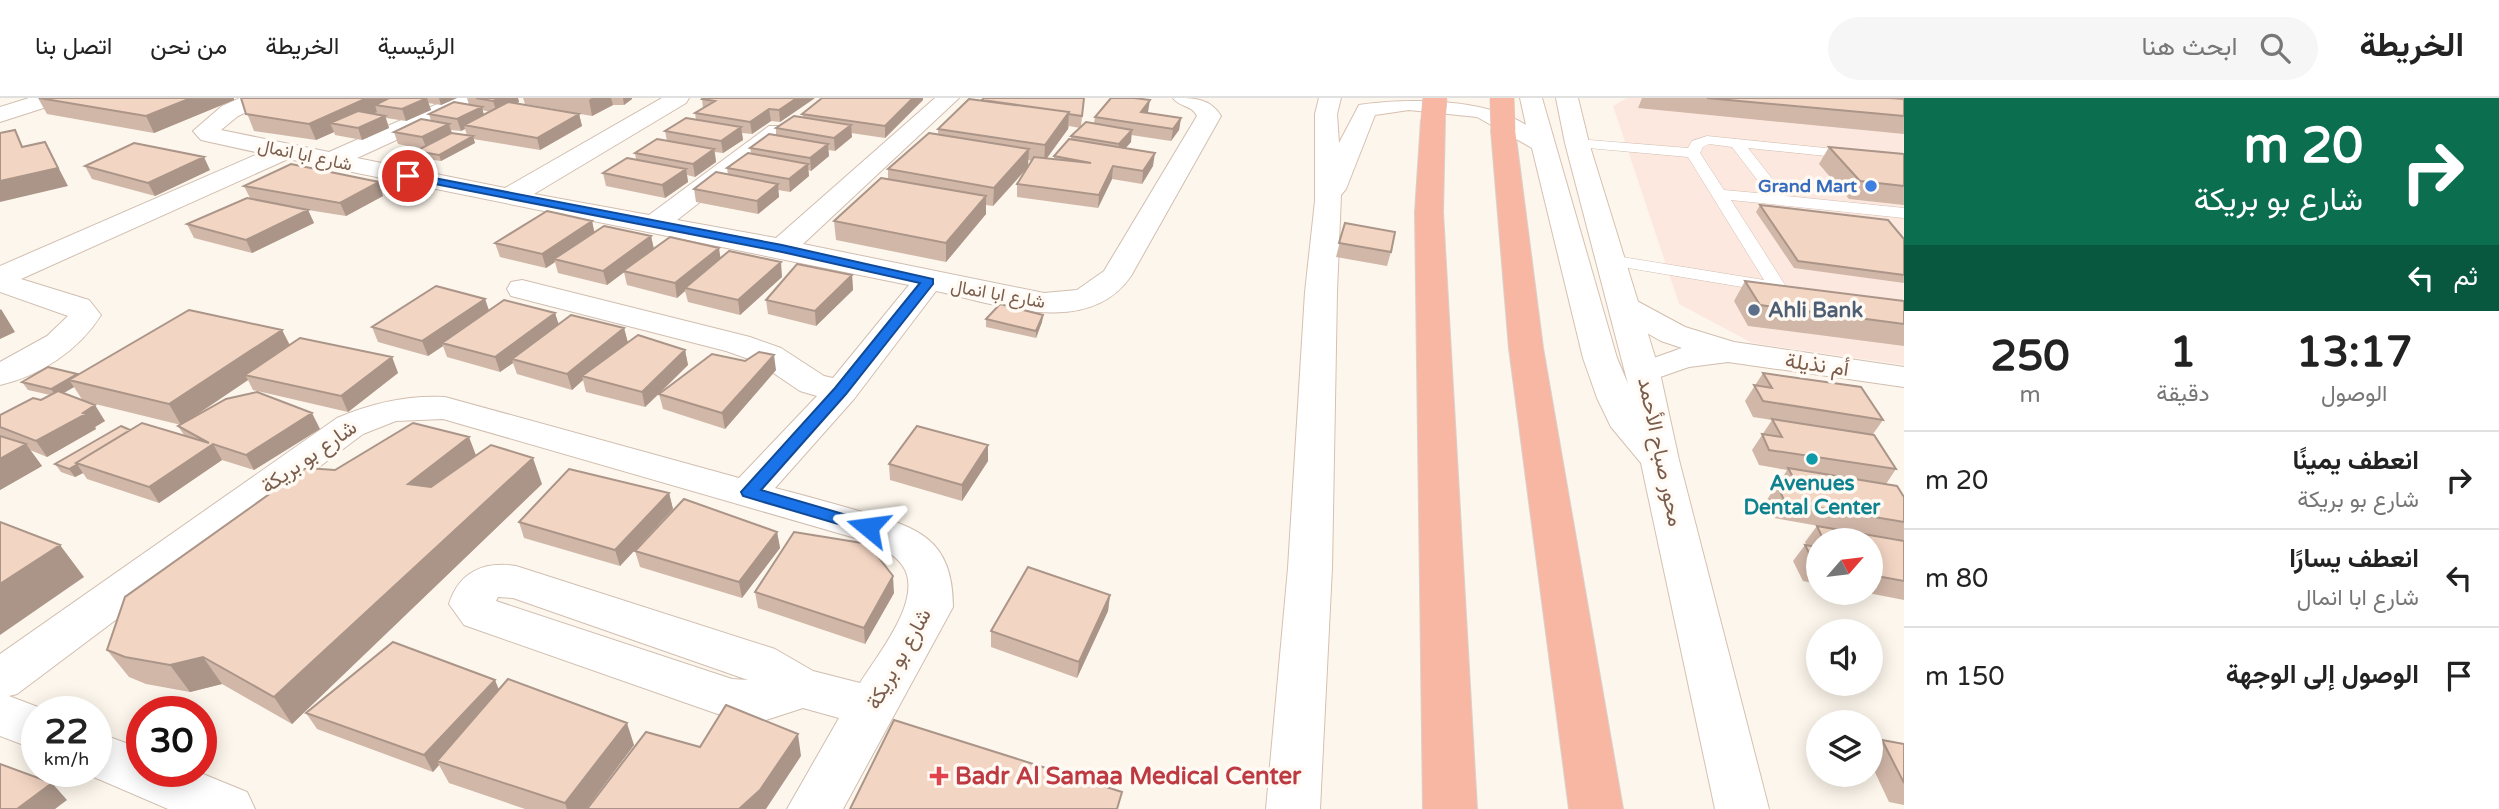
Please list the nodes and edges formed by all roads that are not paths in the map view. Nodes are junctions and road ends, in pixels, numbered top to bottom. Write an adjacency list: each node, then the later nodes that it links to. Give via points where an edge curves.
1 (51, 98): 12 (street)
2 (258, 98): 17 (street, شارع ابا انمال, via 230,111 205,131)
3 (469, 98): 19 (street)
4 (678, 98): 22 (street)
5 (948, 98): 27 (street)
6 (1184, 98): 31 (street, شارع ابا انمال, via 1207,110 1209,117 1107,288 1084,300 1060,304)
7 (1531, 98): 16 (street)
8 (1570, 100): 14 (street, محور صباح الأحمد)
9 (1332, 103): 24 (street)
10 (1434, 109): 50 (highway, via 1429,212)
11 (1503, 114): 51 (highway, via 1526,348)
12 (0, 116)
13 (777, 131): 26 (street)
14 (1577, 143): 18 (lane); 28 (street, محور صباح الأحمد)
15 (1736, 143): 18 (lane, via 1707,140 1697,144); 20 (lane); 23 (lane)
16 (1545, 148): 24 (street, via 1494,115 1469,107 1380,103 1365,111); 39 (street, via 1600,358 1630,427)
17 (285, 151): 19 (street, شارع ابا انمال); 29 (street)
18 (1693, 153): 21 (lane)
19 (332, 160): 22 (street, شارع ابا انمال)
20 (1904, 160)
21 (1717, 194): 23 (lane); 28 (lane, via 1785,289)
22 (509, 197): 26 (street, شارع ابا انمال)
23 (1781, 200): 25 (lane)
24 (1328, 201): 49 (street)
25 (1904, 213)
26 (654, 224): 27 (street, شارع ابا انمال)
27 (782, 248): 31 (street, شارع ابا انمال)
28 (1610, 260): 33 (street, محور صباح الأحمد)
29 (0, 277)
30 (0, 282): 36 (street, via 79,307 85,315 80,326 41,355)
31 (928, 282): 38 (street)
32 (522, 289): 38 (street, via 738,344 769,355 812,384)
33 (1624, 306): 34 (street, أم نذيلة, via 1673,334); 35 (street, محور صباح الأحمد)
34 (1730, 352): 35 (street, أم نذيلة, via 1682,358); 37 (street, أم نذيلة)
35 (1643, 373): 39 (street, محور صباح الأحمد)
36 (0, 375)
37 (1904, 377)
38 (841, 391): 40 (street)
39 (1660, 460): 52 (street, محور صباح الأحمد)
40 (749, 492): 42 (street, شارع بو بريكة, via 445,408 400,408 350,426); 43 (street, شارع بو بريكة, via 891,534 911,545 924,560 932,580 930,607)
41 (621, 639): 43 (street, via 758,662 799,687)
42 (0, 680)
43 (873, 707): 48 (street, شارع بو بريكة)
44 (0, 714): 45 (street)
45 (21, 723)
46 (112, 761): 47 (street)
47 (228, 809)
48 (814, 809)
49 (1293, 809)
50 (1450, 809)
51 (1597, 809)
52 (1742, 809)

